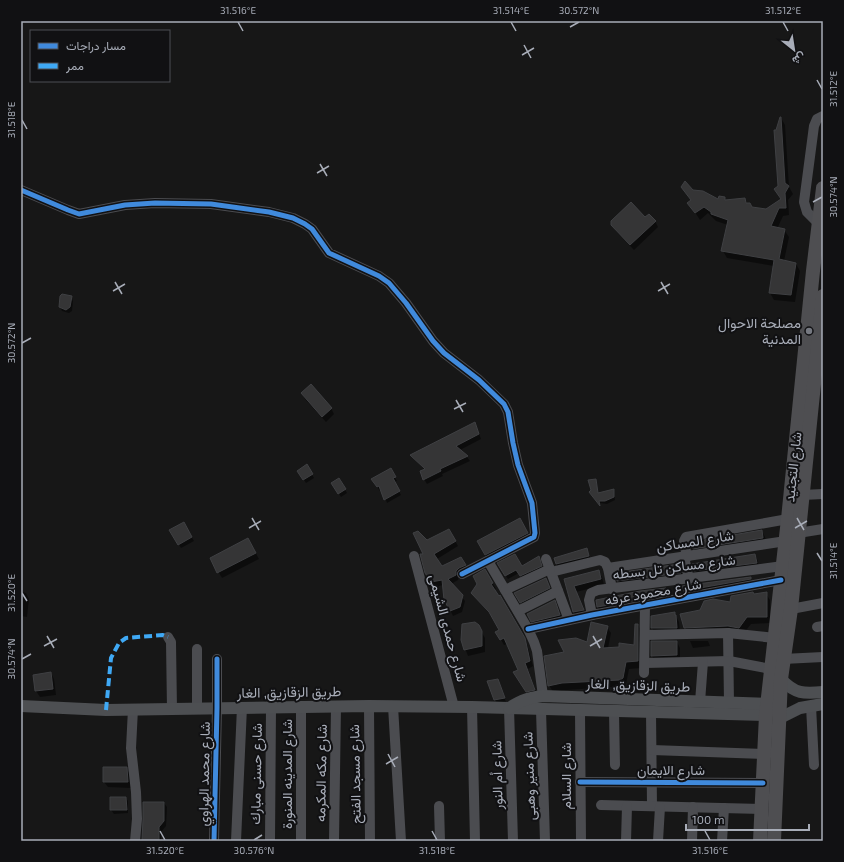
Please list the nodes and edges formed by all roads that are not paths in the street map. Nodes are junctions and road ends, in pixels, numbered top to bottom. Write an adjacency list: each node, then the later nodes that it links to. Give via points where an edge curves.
1 (823, 116): 4 (street, via 817,119 814,126 804,202 807,212)
2 (21, 190): 15 (street, via 79,214 125,205 155,203 211,204 269,212 305,224 335,257 389,283 444,353 479,380 504,404 508,412 518,465 532,503 535,533 531,540)
3 (823, 192): 4 (highway, شارع التجنيد)
4 (818, 223): 9 (highway, شارع التجنيد)
5 (823, 298): 6 (highway, شارع التجنيد)
6 (819, 366): 8 (highway, شارع التجنيد)
7 (823, 494): 8 (street)
8 (802, 495): 11 (highway, شارع التجنيد)
9 (788, 519): 12 (highway, شارع التجنيد); 14 (street, via 686,537)
10 (823, 529): 11 (street)
11 (798, 533): 28 (highway, شارع التجنيد)
12 (786, 541): 14 (street, شارع المساكن); 18 (highway, شارع التجنيد)
13 (414, 556): 56 (street, شارع حمدى الشيمى)
14 (686, 557): 17 (street, شارع المساكن); 20 (street)
15 (488, 561): 19 (street); 23 (street)
16 (549, 567): 17 (street, via 600,560 605,562); 23 (street); 24 (street)
17 (608, 568): 22 (street)
18 (782, 573): 20 (street, شارع مساكن تل بسطه); 25 (street, شارع محمود عرفه); 36 (highway, شارع التجنيد)
19 (462, 574)
20 (689, 579): 21 (street, شارع مساكن تل بسطه)
21 (678, 581): 22 (street, شارع مساكن تل بسطه); 25 (street)
22 (612, 589): 30 (street, شارع مساكن تل بسطه, via 591,593 589,600)
23 (505, 590): 29 (street)
24 (558, 591): 29 (street); 31 (street)
25 (678, 600): 27 (street, شارع محمود عرفه)
26 (823, 602): 28 (street)
27 (645, 606): 30 (street, شارع محمود عرفه); 34 (street)
28 (791, 609): 40 (highway, شارع التجنيد)
29 (518, 611): 32 (street)
30 (592, 615): 31 (street, شارع محمود عرفه)
31 (570, 620): 32 (street, شارع محمود عرفه)
32 (528, 629): 45 (street, via 537,650)
33 (728, 633): 34 (street); 36 (street); 41 (street)
34 (645, 635): 42 (street, via 644,668)
35 (168, 637): 62 (street, via 171,642)
36 (775, 638): 43 (highway, شارع التجنيد)
37 (197, 649): 61 (street)
38 (823, 657): 40 (street)
39 (217, 659): 58 (street, شارع محمد الهراوي)
40 (784, 659): 43 (highway, شارع التجنيد)
41 (729, 661): 42 (street); 43 (street); 47 (street)
42 (703, 662): 46 (street)
43 (776, 674): 44 (main road, via 797,692); 67 (highway, شارع التجنيد)
44 (823, 692)
45 (543, 696): 46 (main road, طريق الزقازيق, الغار); 59 (main road, طريق الزقازيق, الغار, via 525,699)
46 (700, 702): 47 (main road, طريق الزقازيق, الغار)
47 (730, 703): 67 (main road, طريق الزقازيق, الغار)
48 (817, 705): 67 (main road); 71 (street)
49 (21, 706): 60 (main road, طريق الزقازيق, الغار)
50 (336, 706): 51 (main road, طريق الزقازيق, الغار); 55 (main road, طريق الزقازيق, الغار); 87 (street, شارع مكه المكرمه)
51 (368, 706): 52 (main road, طريق الزقازيق, الغار); 88 (street, شارع مسجد الفتح)
52 (393, 706): 56 (main road, طريق الزقازيق, الغار); 89 (street)
53 (242, 707): 54 (main road, طريق الزقازيق, الغار); 58 (main road, طريق الزقازيق, الغار); 84 (street)
54 (271, 707): 55 (main road, طريق الزقازيق, الغار); 85 (street, شارع حسنى مبارك)
55 (301, 707): 86 (street, شارع المدينه المنورة)
56 (454, 707): 57 (main road, طريق الزقازيق, الغار)
57 (472, 707): 59 (main road, طريق الزقازيق, الغار); 91 (street)
58 (217, 708): 61 (main road, طريق الزقازيق, الغار); 83 (street, شارع محمد الهراوي)
59 (510, 708): 63 (main road, طريق الزقازيق, الغار); 92 (street, شارع أم النور)
60 (132, 709): 62 (main road, طريق الزقازيق, الغار); 82 (street, via 131,748 137,819)
61 (197, 709): 62 (main road, طريق الزقازيق, الغار)
62 (172, 710)
63 (541, 710): 64 (main road, طريق الزقازيق, الغار); 93 (street, شارع منير وهبى)
64 (580, 711): 65 (main road, طريق الزقازيق, الغار); 72 (street, شارع السلام)
65 (614, 712): 66 (main road, طريق الزقازيق, الغار); 70 (street)
66 (651, 712): 67 (main road, طريق الزقازيق, الغار); 68 (street)
67 (771, 712): 69 (highway, شارع التجنيد); 100 (highway, شارع التجنيد)
68 (652, 750): 69 (street); 73 (street)
69 (764, 754): 74 (highway, شارع التجنيد)
70 (615, 765)
71 (814, 765)
72 (580, 782): 73 (street, شارع الايمان); 94 (street, شارع السلام)
73 (652, 782): 74 (street, شارع الايمان); 78 (street)
74 (763, 782): 81 (highway, شارع التجنيد)
75 (601, 805): 77 (street)
76 (439, 806): 90 (street)
77 (627, 806): 78 (street); 95 (street)
78 (656, 806): 79 (street); 96 (street)
79 (693, 807): 80 (street); 97 (street)
80 (724, 808): 81 (street); 98 (street)
81 (762, 809): 99 (highway, شارع التجنيد)
82 (135, 841)
83 (214, 841)
84 (236, 841)
85 (270, 841)
86 (301, 841)
87 (334, 841)
88 (370, 841)
89 (401, 841)
90 (440, 841)
91 (475, 841)
92 (513, 841)
93 (545, 841)
94 (581, 841)
95 (626, 841)
96 (658, 841)
97 (692, 841)
98 (722, 841)
99 (760, 841)
100 (774, 841)

